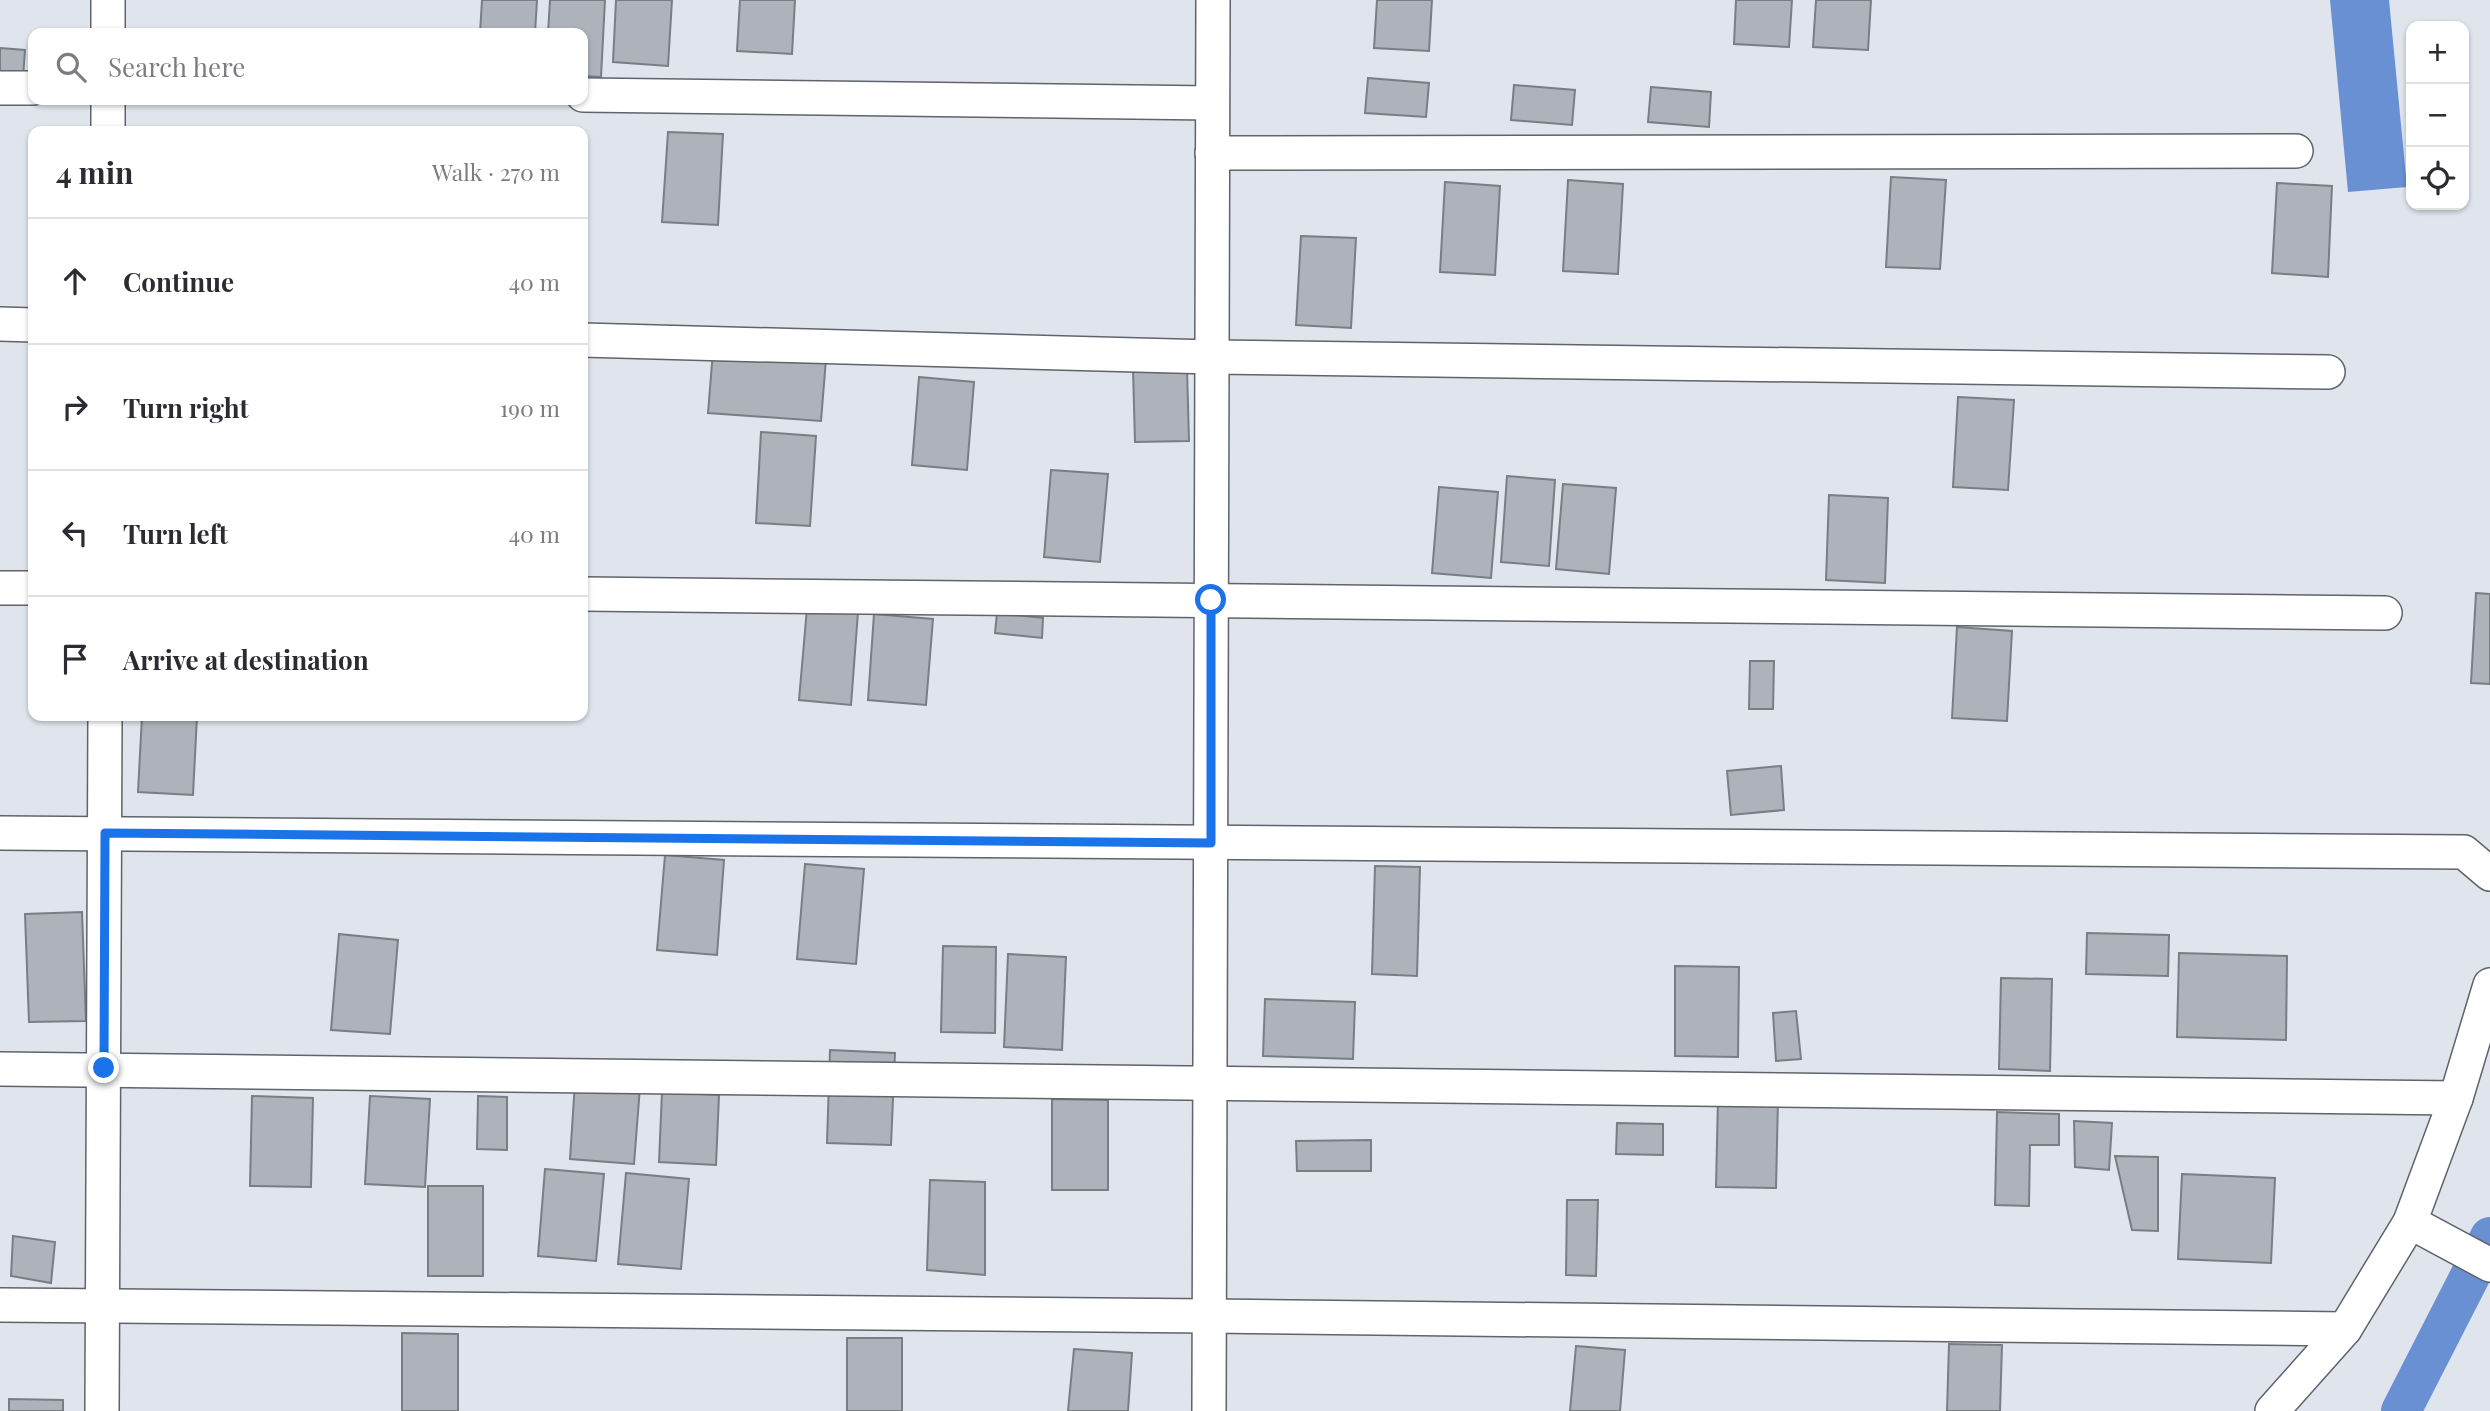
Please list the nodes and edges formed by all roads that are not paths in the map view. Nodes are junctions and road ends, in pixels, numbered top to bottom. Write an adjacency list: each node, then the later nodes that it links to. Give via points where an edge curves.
1 (108, 0): 3 (street)
2 (1213, 0): 7 (street)
3 (108, 28)
4 (0, 88): 5 (street)
5 (28, 88)
6 (588, 95): 7 (street)
7 (1212, 103): 11 (street)
8 (108, 105): 9 (street)
9 (108, 126)
10 (2296, 150): 11 (street)
11 (1212, 153): 15 (street)
12 (0, 324): 13 (street)
13 (28, 325)
14 (588, 340): 15 (street)
15 (1212, 357): 16 (street); 20 (street)
16 (2328, 372)
17 (0, 588): 18 (street)
18 (28, 588)
19 (588, 594): 20 (street)
20 (1211, 600): 21 (street); 25 (street)
21 (2385, 613)
22 (105, 721): 24 (street)
23 (0, 832): 24 (street)
24 (105, 833): 25 (street); 28 (street)
25 (1211, 843): 26 (street, via 2464,852); 30 (street)
26 (2490, 874)
27 (2490, 985): 31 (street)
28 (104, 1068): 29 (street); 30 (street); 35 (street)
29 (0, 1069)
30 (1210, 1081): 31 (street); 36 (street)
31 (2456, 1098): 32 (street)
32 (2410, 1222): 33 (street); 37 (street)
33 (2490, 1265)
34 (0, 1305): 35 (street)
35 (103, 1306): 36 (street); 38 (street)
36 (1209, 1316): 37 (street); 39 (street)
37 (2345, 1329): 40 (street)
38 (102, 1411)
39 (1209, 1411)
40 (2272, 1411)

